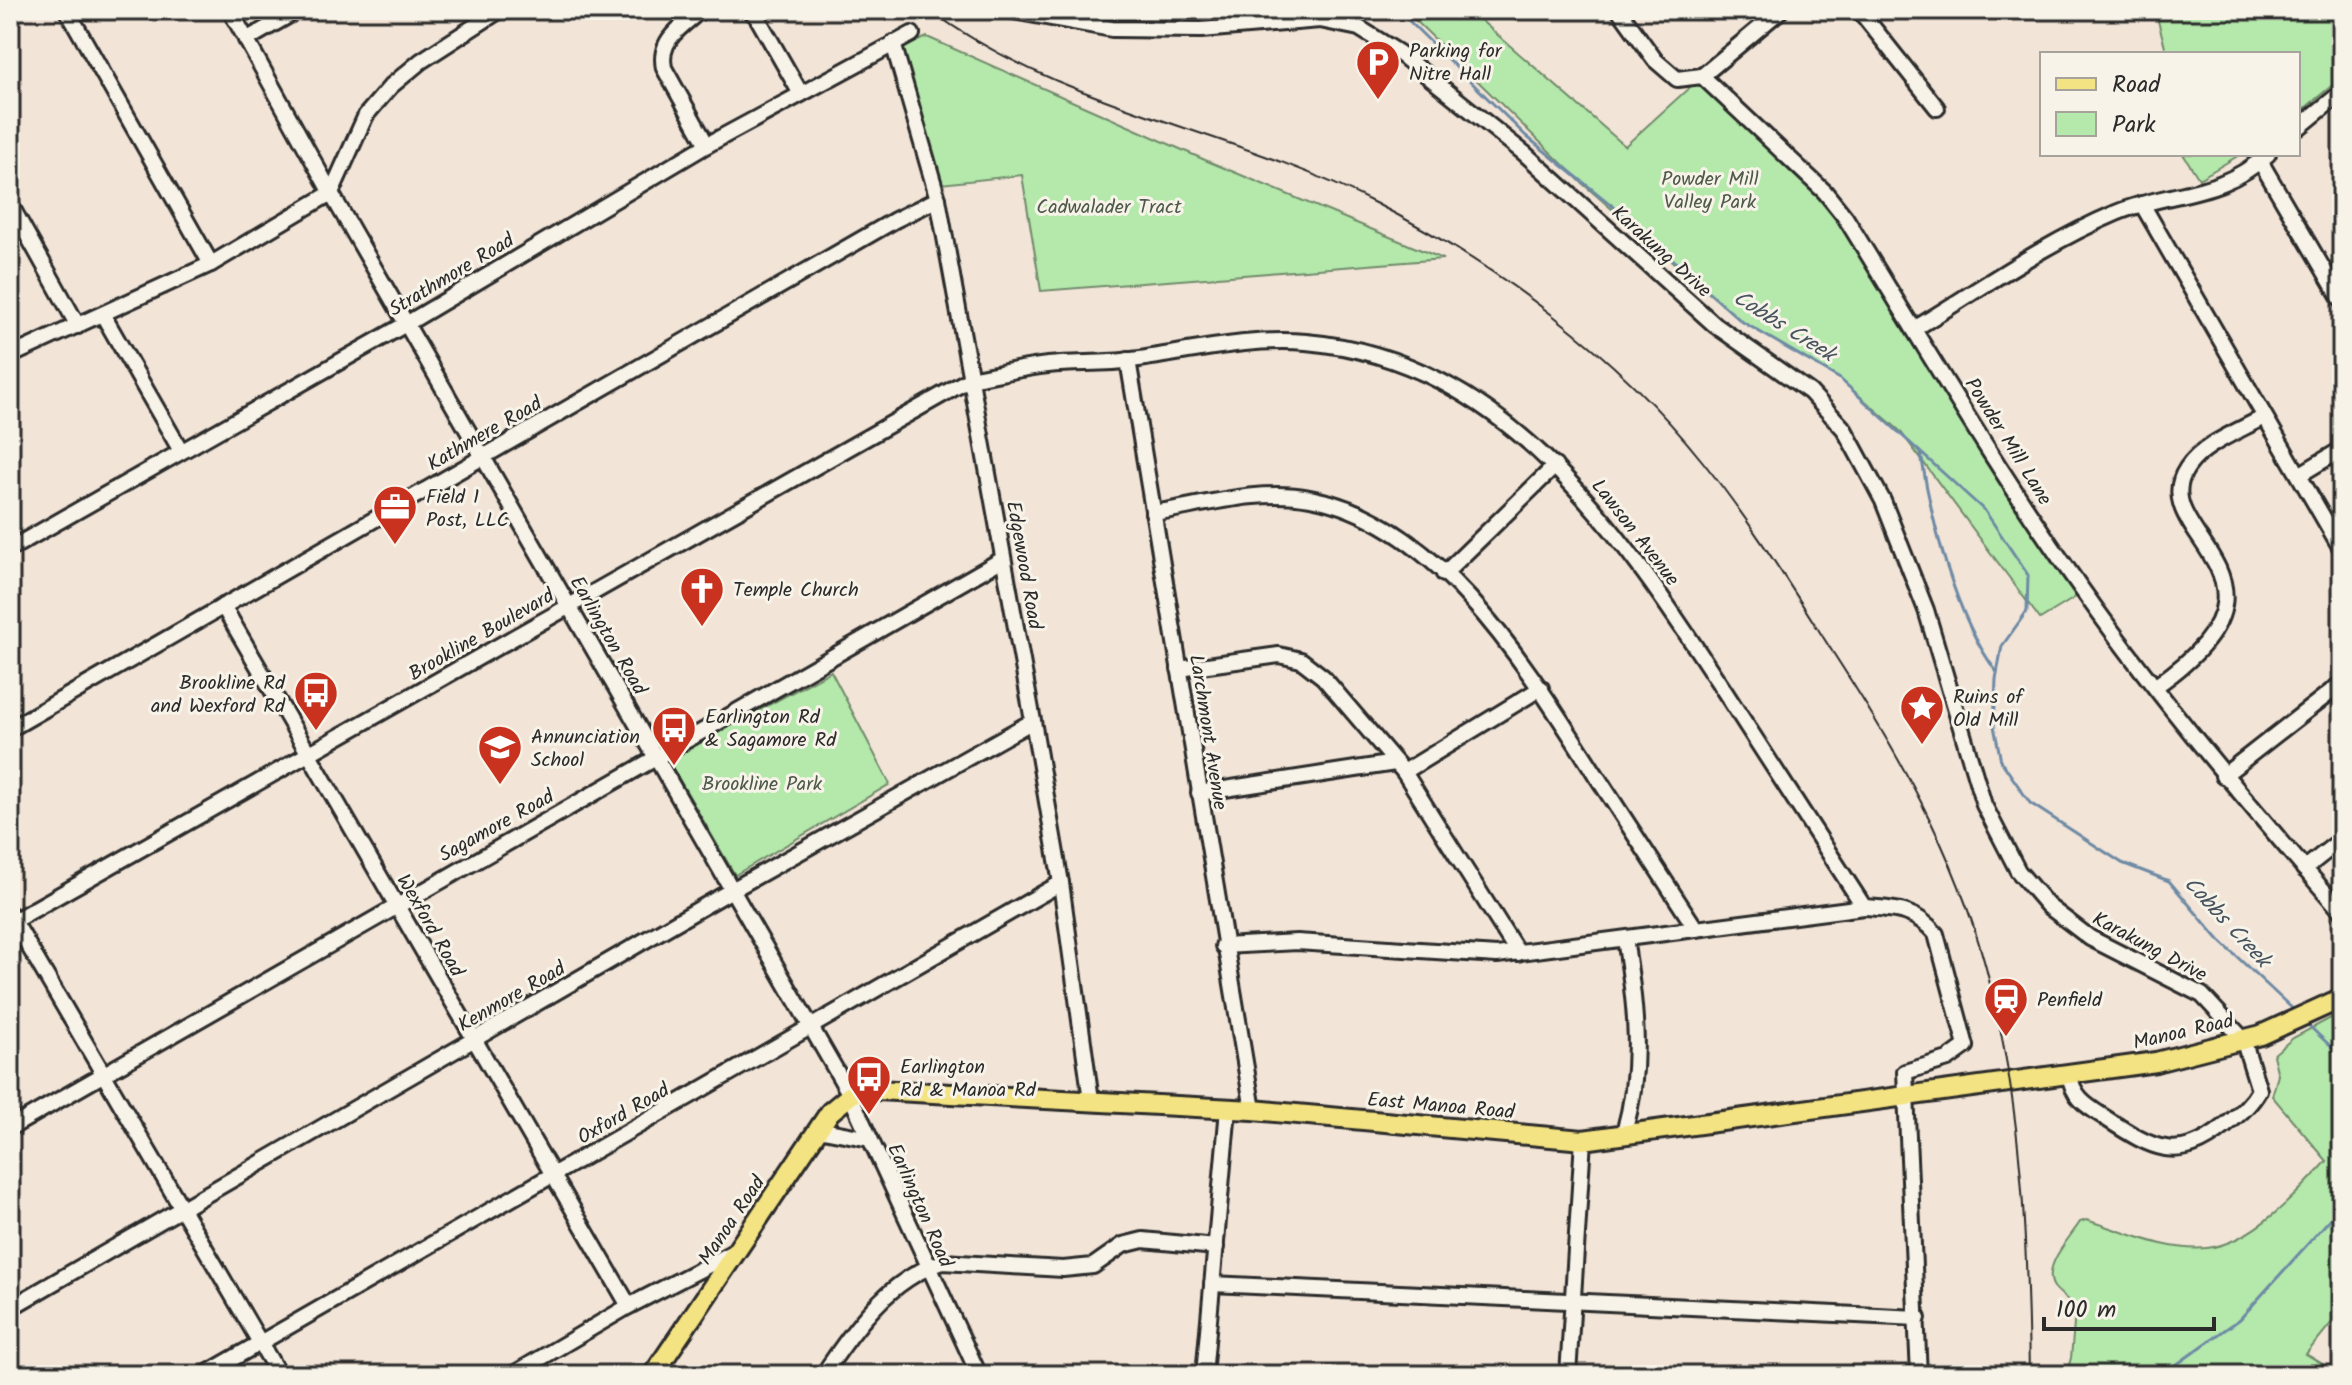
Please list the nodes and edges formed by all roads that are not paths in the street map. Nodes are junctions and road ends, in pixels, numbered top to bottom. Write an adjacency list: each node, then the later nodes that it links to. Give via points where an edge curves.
1 (67, 10): 25 (street)
2 (230, 10): 12 (street, Earlington Road)
3 (298, 10): 12 (street)
4 (500, 10): 21 (street, via 391,86 366,115)
5 (701, 10): 19 (street, via 667,39 661,54)
6 (750, 10): 16 (street)
7 (1008, 10): 72 (street, Karakung Drive, via 1112,29 1201,30 1320,20 1359,28 1399,53 1524,153 1696,309 1832,413 1883,501 1915,580 1976,785 2018,871 2068,922 2192,989)
8 (1619, 10): 14 (street, via 1655,60 1677,79)
9 (1781, 10): 14 (street)
10 (1859, 10): 17 (street)
11 (912, 34): 13 (street, Strathmore Road)
12 (246, 40): 21 (street, Earlington Road)
13 (893, 43): 16 (street, Strathmore Road); 22 (street, Edgewood Road)
14 (1702, 76): 30 (street, Powder Mill Lane, via 1825,192)
15 (2342, 92): 18 (street)
16 (801, 94): 19 (street, Strathmore Road)
17 (1937, 108)
18 (2300, 126)
19 (707, 145): 28 (street, Strathmore Road)
20 (2264, 158): 24 (street, via 2202,192); 26 (street)
21 (331, 193): 25 (street); 28 (street, Earlington Road)
22 (938, 199): 33 (street, Edgewood Road); 37 (street, Kathmere Road)
23 (10, 204): 29 (street)
24 (2142, 204): 30 (street, via 2071,235); 34 (street)
25 (211, 264): 27 (street)
26 (2342, 301)
27 (103, 315): 29 (street); 36 (street)
28 (406, 324): 36 (street, Strathmore Road); 37 (street, Earlington Road)
29 (78, 326): 31 (street)
30 (1914, 329): 49 (street, Powder Mill Lane, via 2084,592)
31 (10, 356)
32 (1128, 360): 33 (street, Lawson Avenue, via 1047,365); 38 (street, Lawson Avenue, via 1258,341 1346,348 1453,387 1494,412); 40 (street, Larchmont Avenue)
33 (970, 379): 43 (street, Edgewood Road); 46 (street, Brookline Boulevard)
34 (2264, 417): 39 (street); 49 (street, via 2202,452 2183,474 2182,508 2217,564 2225,603 2206,647)
35 (2342, 449): 39 (street)
36 (181, 451): 41 (street, Strathmore Road)
37 (483, 456): 45 (street, Kathmere Road); 46 (street, Earlington Road)
38 (1555, 466): 44 (street); 63 (street, Lawson Avenue, via 1614,529 1665,600)
39 (2299, 475): 42 (street)
40 (1153, 513): 44 (street, via 1236,499 1308,497 1368,517); 47 (street, Larchmont Avenue)
41 (10, 549)
42 (2342, 550)
43 (1003, 559): 51 (street, Edgewood Road); 54 (street, Sagamore Road)
44 (1444, 574): 50 (street)
45 (223, 606): 52 (street, Kathmere Road); 53 (street, Wexford Road)
46 (570, 606): 53 (street, Brookline Boulevard); 54 (street, Earlington Road)
47 (1179, 669): 55 (street, via 1279,655 1301,660 1343,697); 57 (street, Larchmont Avenue)
48 (2342, 683): 56 (street)
49 (2156, 686): 56 (street, Powder Mill Lane)
50 (1541, 688): 55 (street); 66 (street)
51 (1033, 721): 60 (street, Edgewood Road); 61 (street, Kenmore Road)
52 (10, 729)
53 (311, 755): 62 (street, Wexford Road); 65 (street, Brookline Boulevard)
54 (655, 757): 61 (street, Earlington Road); 62 (street, Sagamore Road)
55 (1399, 767): 57 (street); 69 (street)
56 (2223, 776): 59 (street, Powder Mill Lane)
57 (1199, 793): 68 (street, Larchmont Avenue)
58 (2342, 839): 59 (street)
59 (2304, 869): 64 (street, Powder Mill Lane)
60 (1061, 883): 71 (street, Oxford Road); 79 (street, Edgewood Road)
61 (732, 890): 71 (street, Earlington Road); 73 (street, Kenmore Road)
62 (395, 904): 73 (street, Wexford Road); 74 (street, Sagamore Road)
63 (1864, 907): 66 (street); 78 (street, via 1905,909 1924,919 1936,934 1965,1040 1966,1046 1948,1059 1905,1072)
64 (2342, 912)
65 (11, 919): 74 (street)
66 (1696, 929): 67 (street)
67 (1625, 939): 69 (street); 84 (street, via 1636,1002 1637,1058 1634,1099)
68 (1223, 946): 69 (street, via 1297,942); 81 (street, Larchmont Avenue)
69 (1518, 953)
70 (2342, 998): 72 (main road, Manoa Road)
71 (812, 1026): 77 (street, Earlington Road); 87 (street, Oxford Road)
72 (2243, 1039): 75 (main road, Manoa Road, via 2156,1062); 75 (street, via 2259,1082 2256,1096 2200,1145 2168,1150 2148,1145 2083,1104 2074,1095)
73 (476, 1040): 87 (street, Wexford Road); 88 (street, Kenmore Road)
74 (104, 1074): 82 (street, Sagamore Road); 88 (street)
75 (2069, 1074): 76 (main road, Manoa Road)
76 (2026, 1078): 78 (main road, East Manoa Road)
77 (849, 1093): 79 (main road, East Manoa Road, via 869,1088); 83 (main road, Manoa Road); 85 (street, Earlington Road)
78 (1907, 1095): 84 (main road, East Manoa Road); 96 (street)
79 (1091, 1100): 80 (main road, East Manoa Road)
80 (1228, 1109): 81 (main road, East Manoa Road); 89 (street)
81 (1253, 1110): 86 (main road, East Manoa Road)
82 (10, 1128)
83 (818, 1129): 85 (street); 90 (main road, Manoa Road)
84 (1624, 1133): 86 (main road, East Manoa Road)
85 (870, 1139): 91 (street, Earlington Road)
86 (1583, 1140): 93 (street)
87 (554, 1175): 94 (street, Wexford Road); 97 (street, Oxford Road)
88 (183, 1210): 95 (street, Kenmore Road); 97 (street)
89 (1216, 1247): 91 (street, via 1143,1240 1123,1245 1093,1266 1078,1268 943,1262); 92 (street)
90 (737, 1250): 94 (street); 101 (main road, Manoa Road)
91 (927, 1267): 102 (street, via 880,1300); 103 (street, Earlington Road)
92 (1212, 1284): 93 (street); 104 (street)
93 (1572, 1303): 96 (street); 105 (street)
94 (629, 1306): 100 (street)
95 (10, 1308)
96 (1918, 1318): 106 (street)
97 (261, 1342): 98 (street, Oxford Road); 99 (street)
98 (204, 1375)
99 (279, 1375)
100 (512, 1375)
101 (653, 1375)
102 (823, 1375)
103 (979, 1375)
104 (1204, 1375)
105 (1568, 1375)
106 (1919, 1375)

